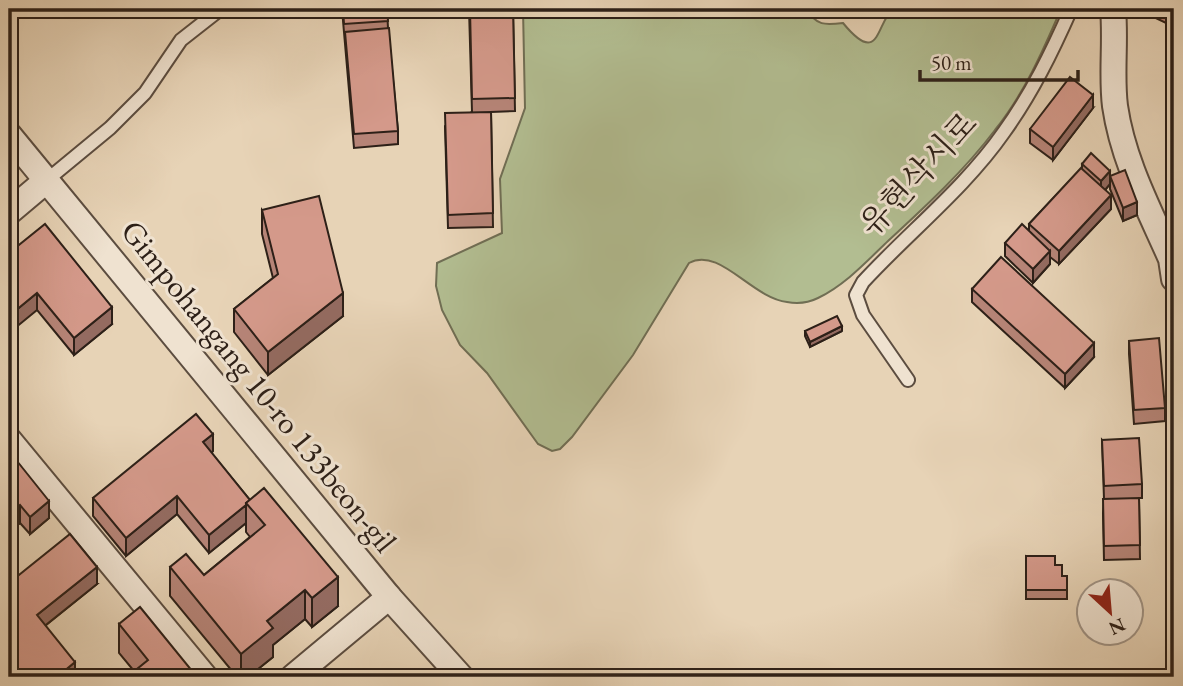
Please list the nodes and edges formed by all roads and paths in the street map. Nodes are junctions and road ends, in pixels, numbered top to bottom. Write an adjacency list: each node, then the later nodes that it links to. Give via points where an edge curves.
1 (1072, 9): 8 (lane, 유현삭시로, via 1044,70 1003,134 863,282 856,295 863,314)
2 (1113, 9): 7 (street, via 1115,103 1121,139 1171,259)
3 (218, 11): 5 (lane, via 181,40 145,93 110,128)
4 (9, 135): 5 (street, Gimpohangang 10-ro 133beon-gil)
5 (47, 180): 6 (street); 10 (street, Gimpohangang 10-ro 133beon-gil)
6 (9, 212)
7 (1174, 279)
8 (908, 380)
9 (9, 440): 11 (street)
10 (389, 597): 12 (street); 13 (street, Gimpohangang 10-ro 133beon-gil)
11 (205, 677)
12 (293, 677)
13 (461, 677)

